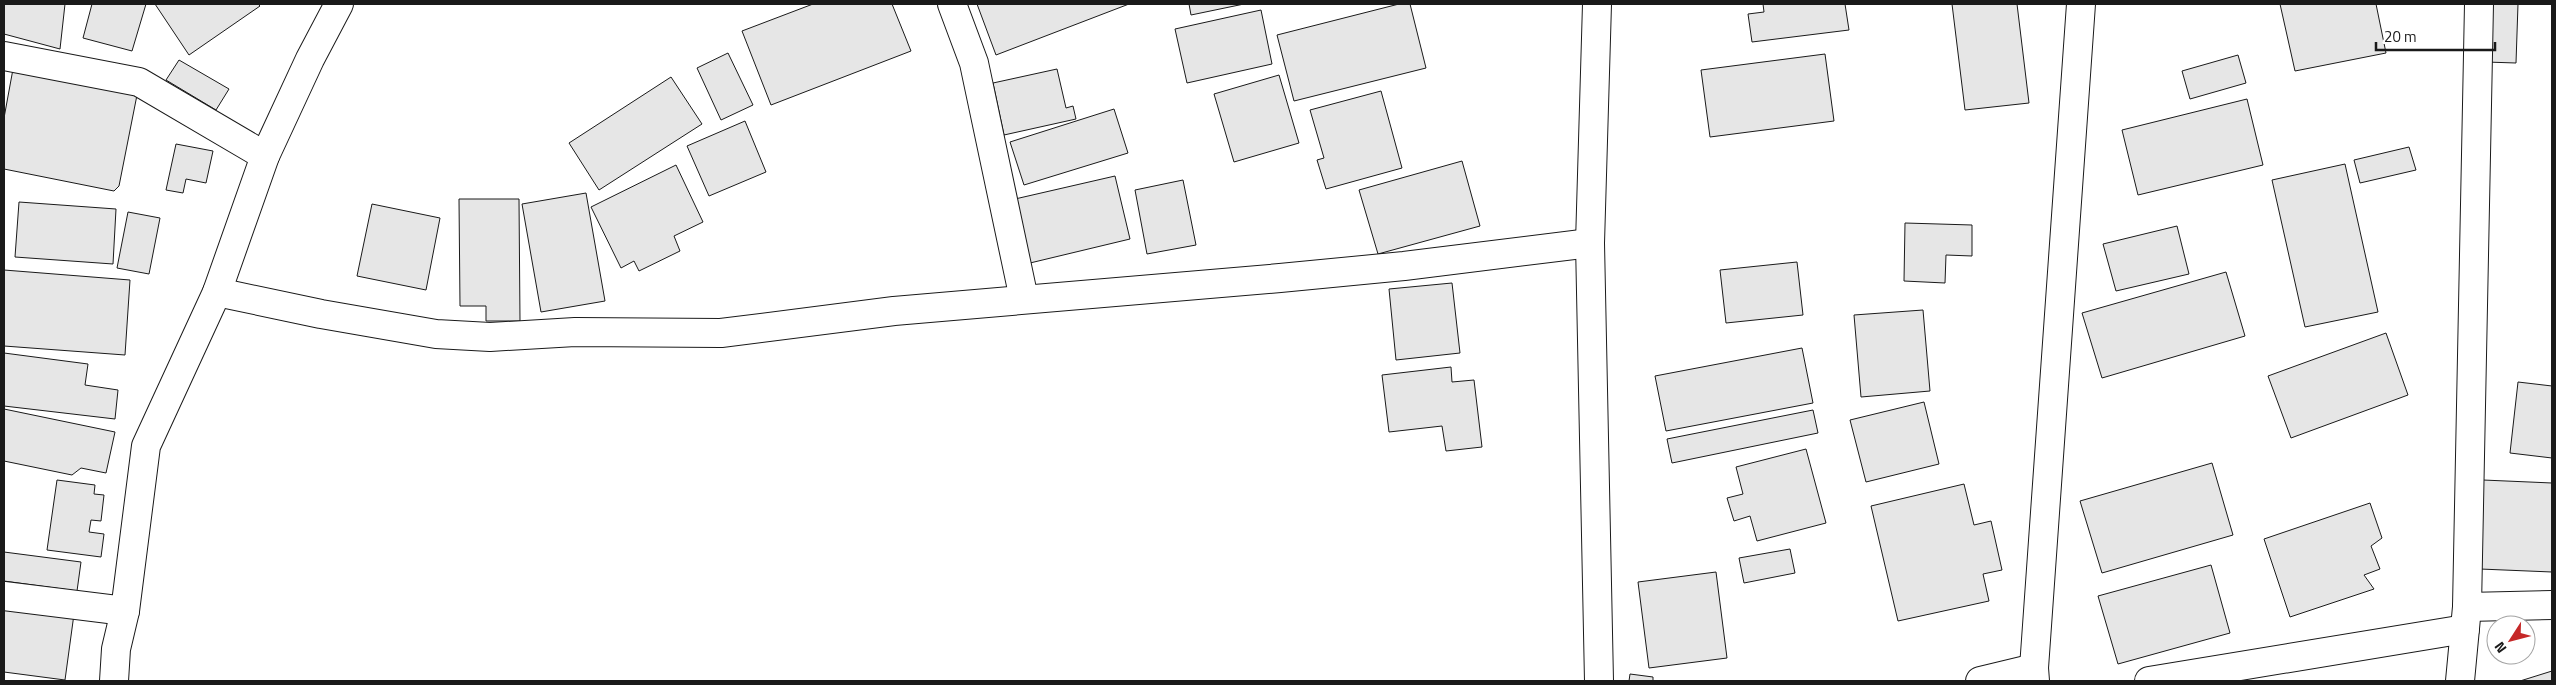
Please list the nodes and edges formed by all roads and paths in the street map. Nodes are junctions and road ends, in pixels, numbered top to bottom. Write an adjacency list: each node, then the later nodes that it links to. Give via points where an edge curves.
1 (339, 4): 7 (street)
2 (952, 4): 10 (street, via 974,63)
3 (1597, 4): 8 (street)
4 (2081, 4): 15 (street)
5 (2479, 4): 14 (street)
6 (4, 56): 7 (street, via 139,82)
7 (265, 156): 9 (street)
8 (1590, 243): 10 (street, via 1404,266); 17 (street)
9 (217, 292): 10 (street, via 436,334 490,336 575,332 721,333 894,310); 13 (street, via 146,446)
10 (1024, 299)
11 (4, 596): 13 (street)
12 (2552, 605): 14 (street)
13 (125, 611): 16 (street, via 116,649)
14 (2466, 618): 19 (street); 20 (street)
15 (2034, 675): 18 (street)
16 (114, 681)
17 (1599, 681)
18 (1980, 681)
19 (2149, 681)
20 (2460, 681)

